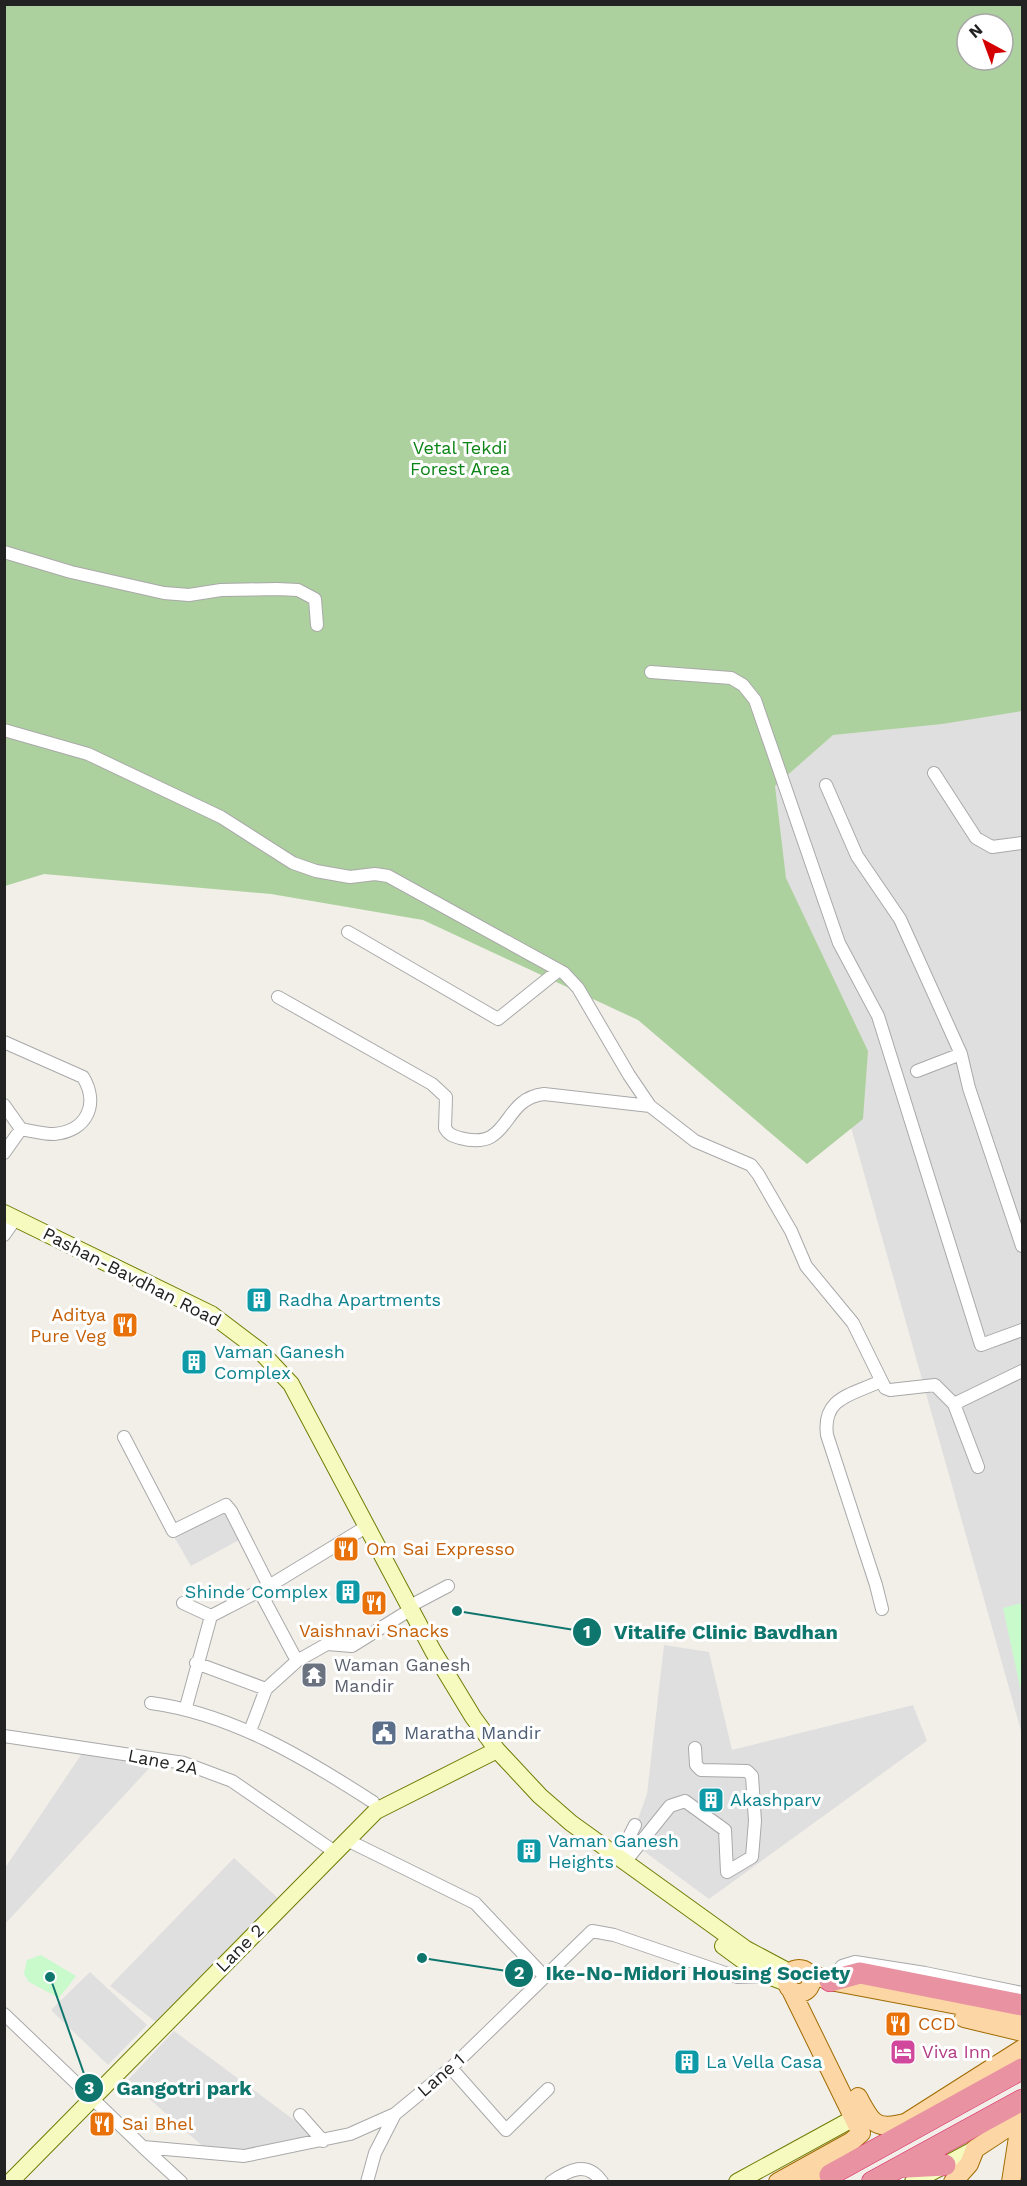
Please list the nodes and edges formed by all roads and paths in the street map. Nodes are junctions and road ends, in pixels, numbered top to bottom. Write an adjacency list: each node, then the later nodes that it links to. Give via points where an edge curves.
1 (4, 552): 2 (street, via 164,593 298,590 315,599)
2 (317, 625)
3 (651, 672): 21 (street, via 731,678 755,700 839,944 878,1016 981,1345)
4 (4, 730): 9 (street, via 88,754 221,818 293,863 350,877 388,876)
5 (934, 773): 7 (street, via 976,838 992,847)
6 (826, 785): 12 (street, via 857,856 900,919)
7 (1023, 843)
8 (348, 932): 9 (street, via 498,1019)
9 (559, 970): 15 (street, via 578,988)
10 (278, 997): 15 (street, via 432,1084 446,1097 446,1128 452,1136 477,1141 496,1136 514,1108 532,1095)
11 (4, 1042): 16 (street, via 83,1077 92,1096 91,1111 69,1131 53,1134)
12 (961, 1054): 13 (street); 20 (street)
13 (916, 1071)
14 (4, 1105): 16 (street)
15 (650, 1106): 23 (street, via 695,1141 751,1165 791,1232 806,1266 853,1323)
16 (21, 1129): 17 (street)
17 (4, 1153)
18 (10, 1215): 19 (street); 27 (main road, Pashan-Bavdhan Road, via 211,1314 260,1351 291,1383)
19 (4, 1235)
20 (1023, 1246)
21 (1023, 1330)
22 (1023, 1371): 24 (street)
23 (881, 1382): 24 (street, via 890,1390 935,1385); 32 (street, via 833,1404 825,1421 826,1435)
24 (954, 1404): 26 (street)
25 (124, 1437): 30 (street, via 173,1531 226,1505 231,1510)
26 (978, 1467)
27 (352, 1498): 28 (main road, Pashan-Bavdhan Road, via 352,1510); 33 (main road, Pashan-Bavdhan Road)
28 (361, 1530): 30 (street); 33 (main road, Pashan-Bavdhan Road)
29 (448, 1586): 33 (street)
30 (264, 1588): 34 (street); 35 (street)
31 (183, 1603): 34 (street)
32 (882, 1609)
33 (407, 1610): 35 (street, via 351,1646 327,1644); 43 (main road, Pashan-Bavdhan Road)
34 (211, 1616): 36 (street)
35 (297, 1661): 37 (street)
36 (196, 1663): 37 (street); 39 (street)
37 (266, 1689): 40 (street)
38 (151, 1703): 39 (street)
39 (186, 1707): 40 (street)
40 (250, 1731): 44 (street)
41 (4, 1736): 47 (street, Lane 2A, via 184,1763 213,1773 232,1781)
42 (695, 1748): 48 (street, via 696,1765 701,1770 747,1771 752,1776 752,1857 727,1872 725,1830 686,1801 680,1801 670,1806)
43 (493, 1752): 46 (main road, Lane 2, via 376,1811); 48 (main road, Pashan-Bavdhan Road, via 571,1823); 49 (main road, Pashan-Bavdhan Road, via 534,1803 562,1828)
44 (373, 1802)
45 (635, 1825): 48 (street)
46 (347, 1840): 47 (main road, Lane 2); 50 (street, via 475,1903)
47 (335, 1852): 59 (main road, Lane 2)
48 (622, 1860): 52 (main road, Pashan-Bavdhan Road)
49 (765, 1976): 50 (street, Lane 1, via 737,1977 592,1931); 52 (main road, Pashan-Bavdhan Road)
50 (545, 1977): 55 (street, Lane 1)
51 (830, 1981): 52 (main road, Pashan-Bavdhan Road); 54 (highway, via 860,1973)
52 (798, 1983): 54 (main road, Pashan-Bavdhan Road, via 980,2021); 62 (main road)
53 (4, 2014): 59 (street)
54 (1019, 2022): 64 (main road)
55 (451, 2068): 58 (street, via 506,2130); 61 (street, Lane 1)
56 (1023, 2069): 69 (highway)
57 (1023, 2075): 69 (highway, via 968,2111)
58 (548, 2089)
59 (91, 2099): 66 (street); 70 (main road, Lane 2)
60 (1022, 2112): 67 (main road, via 975,2149 969,2164); 68 (highway); 79 (main road)
61 (395, 2114): 65 (street, Lane 1); 72 (street, via 375,2153)
62 (860, 2114): 64 (main road, via 877,2125); 75 (main road); 76 (main road, via 859,2136)
63 (300, 2115): 65 (street)
64 (905, 2123): 77 (main road)
65 (323, 2141): 66 (street, Lane 1, via 244,2156)
66 (143, 2146): 71 (street)
67 (949, 2173): 68 (highway)
68 (905, 2175): 78 (highway)
69 (828, 2179)
70 (10, 2181)
71 (181, 2181)
72 (367, 2181)
73 (551, 2181): 74 (street, via 569,2170 584,2168)
74 (602, 2181)
75 (737, 2181)
76 (778, 2181)
77 (799, 2181)
78 (872, 2181)
79 (1011, 2181)

